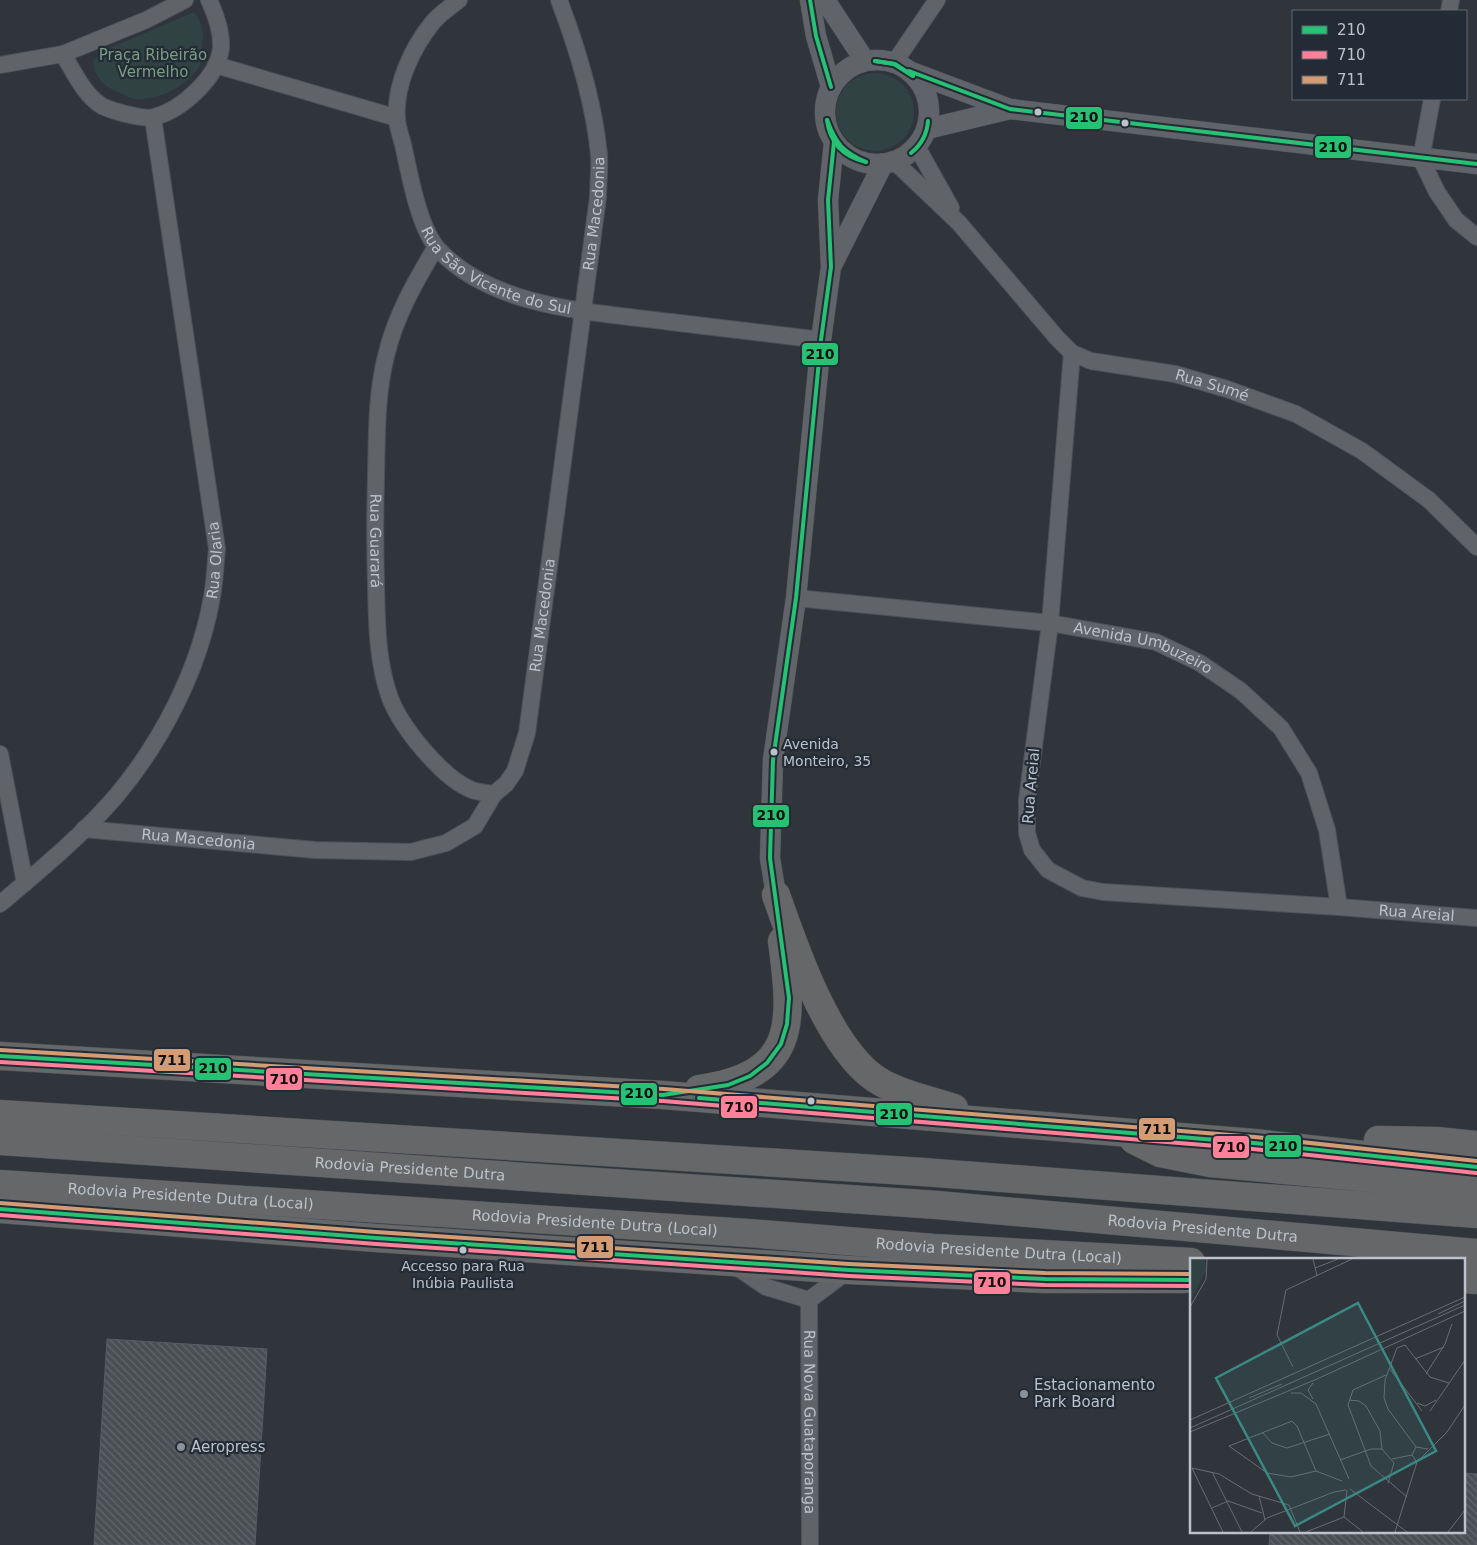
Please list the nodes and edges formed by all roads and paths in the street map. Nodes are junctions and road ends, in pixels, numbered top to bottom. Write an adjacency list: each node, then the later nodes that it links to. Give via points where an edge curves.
1 (185, 0): 8 (street, via 146,20)
2 (209, 0): 11 (street, via 219,29 221,48)
3 (458, 0): 17 (street, Rua São Vicente do Sul, via 433,22 412,54 401,82)
4 (559, 0): 28 (street, Rua Macedonia, via 589,93 599,156 597,206)
5 (810, 0): 13 (street, via 816,36)
6 (825, 0): 9 (street)
7 (937, 0): 12 (street)
8 (63, 54): 10 (street); 16 (street, via 84,89 102,106)
9 (865, 62): 12 (street, via 879,60); 13 (street, via 851,67)
10 (0, 65)
11 (216, 65): 16 (street, via 200,89 181,104); 17 (street)
12 (901, 67): 15 (street); 18 (street, via 920,82 928,97)
13 (831, 87): 19 (street, via 824,115)
14 (1432, 100): 21 (street)
15 (1010, 109): 18 (street); 21 (street)
16 (153, 118): 36 (street, Rua Olaria, via 217,549 212,601 197,652 177,701 151,747 117,794)
17 (397, 118): 26 (street, Rua São Vicente do Sul, via 424,224)
18 (927, 129): 20 (street)
19 (834, 142): 22 (street, via 843,153 856,160 869,164); 27 (street, via 828,200)
20 (917, 147): 22 (street); 24 (street, Rua Sumé)
21 (1421, 159): 23 (street); 25 (street, via 1437,192 1456,220)
22 (889, 163): 24 (street, Rua Sumé); 27 (street)
23 (1477, 164)
24 (959, 224): 30 (street, Rua Sumé)
25 (1477, 237)
26 (436, 247): 28 (street, Rua São Vicente do Sul, via 462,271 500,290); 35 (street, Rua Guarará, via 399,317 386,356 378,400 375,520 380,665 390,700 414,740 447,773 471,790)
27 (831, 267): 29 (street)
28 (582, 311): 29 (street, Rua São Vicente do Sul); 35 (street, Rua Macedonia, via 526,733 515,772)
29 (821, 340): 32 (street)
30 (1072, 353): 31 (street, Rua Sumé, via 1091,361 1176,374 1296,414 1362,451 1429,500); 33 (street, Rua Areial)
31 (1477, 547)
32 (796, 598): 33 (street, Avenida Umbuzeiro); 38 (street, via 773,760 770,858)
33 (1050, 623): 40 (street, Avenida Umbuzeiro, via 1156,642 1200,663 1241,691 1281,728 1309,773 1327,830); 40 (street, Rua Areial, via 1027,800 1027,833 1032,850 1048,870 1082,888 1103,892)
34 (0, 754): 37 (street)
35 (494, 794): 36 (street, Rua Macedonia, via 475,826 446,843 411,852 315,850)
36 (84, 829): 37 (street, Rua Olaria)
37 (25, 883): 39 (street, Rua Olaria)
38 (776, 895): 43 (highway, via 789,998 782,1044 767,1063 750,1076 728,1085); 45 (highway, via 814,994 850,1055 870,1075 903,1092)
39 (0, 904)
40 (1340, 907): 41 (street, Rua Areial)
41 (1477, 918)
42 (0, 1056): 43 (highway)
43 (663, 1095): 45 (highway)
44 (0, 1114): 54 (highway, Rodovia Presidente Dutra, via 923,1172)
45 (997, 1121): 46 (highway)
46 (1114, 1131): 48 (highway); 52 (highway, via 1160,1153 1210,1163)
47 (0, 1141): 55 (highway, Rodovia Presidente Dutra, via 937,1204)
48 (1254, 1143): 49 (highway, via 1386,1140); 50 (highway)
49 (1477, 1145)
50 (1477, 1166)
51 (0, 1184): 57 (highway, Rodovia Presidente Dutra (Local), via 748,1232 934,1248)
52 (1477, 1188)
53 (0, 1209): 56 (highway)
54 (1477, 1214)
55 (1477, 1253)
56 (729, 1261): 58 (highway); 62 (street, via 766,1287)
57 (1190, 1262)
58 (849, 1270): 60 (highway, via 1036,1278); 62 (street)
59 (1464, 1279): 61 (highway)
60 (1190, 1280)
61 (1477, 1280)
62 (809, 1300): 63 (street, Rua Nova Guataporanga)
63 (810, 1545)

